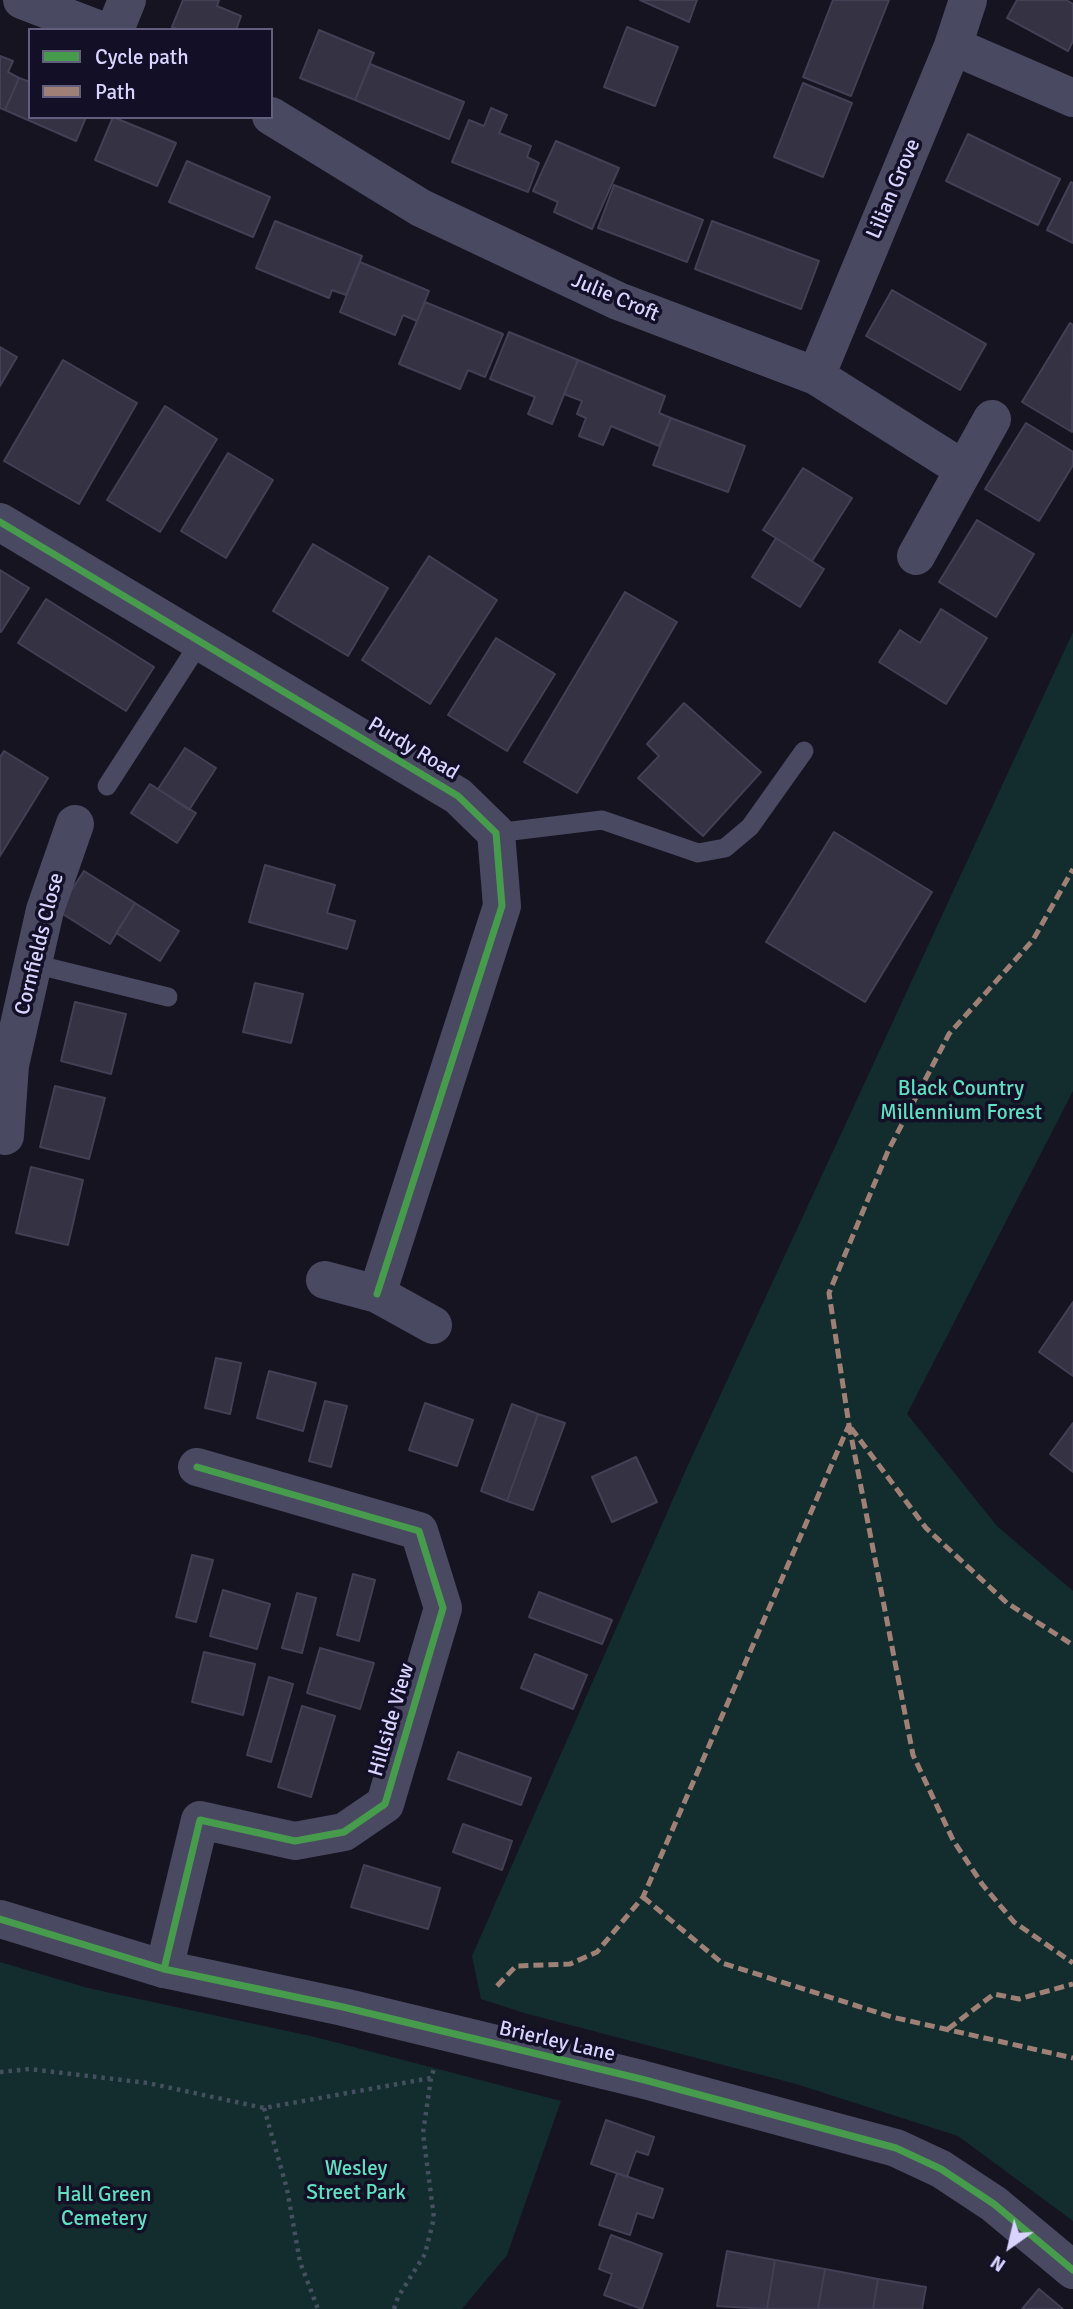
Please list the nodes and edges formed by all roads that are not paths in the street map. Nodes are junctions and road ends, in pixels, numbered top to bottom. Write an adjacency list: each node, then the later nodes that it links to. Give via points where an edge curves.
1 (22, 0): 4 (street)
2 (127, 0): 5 (street)
3 (968, 0): 6 (street, Lilian Grove)
4 (95, 28)
5 (116, 28)
6 (953, 46): 7 (street); 9 (street, Lilian Grove)
7 (1073, 98)
8 (273, 117): 9 (street, Julie Croft, via 433,214 618,301)
9 (816, 376): 11 (street, Julie Croft)
10 (992, 419): 11 (street)
11 (963, 469): 13 (street)
12 (0, 522): 14 (street, Purdy Road)
13 (916, 555)
14 (201, 642): 16 (lane); 18 (street, Purdy Road, via 458,796)
15 (804, 751): 18 (lane, via 750,827 725,848 698,853 602,820)
16 (107, 786)
17 (75, 824): 19 (street, Cornfields Close, via 45,910)
18 (496, 833): 24 (street, via 502,906)
19 (34, 964): 20 (lane); 21 (street, Cornfields Close)
20 (168, 997)
21 (5, 1064): 22 (street, Cornfields Close)
22 (5, 1136)
23 (325, 1280): 24 (street)
24 (377, 1294): 25 (street)
25 (433, 1325)
26 (197, 1467): 28 (street, Hillside View, via 419,1531 443,1608 385,1804 344,1832 295,1842 200,1820)
27 (0, 1919): 28 (street, Brierley Lane)
28 (164, 1969): 29 (street, Brierley Lane, via 641,2079 896,2148 941,2169 994,2204)
29 (1073, 2270)

